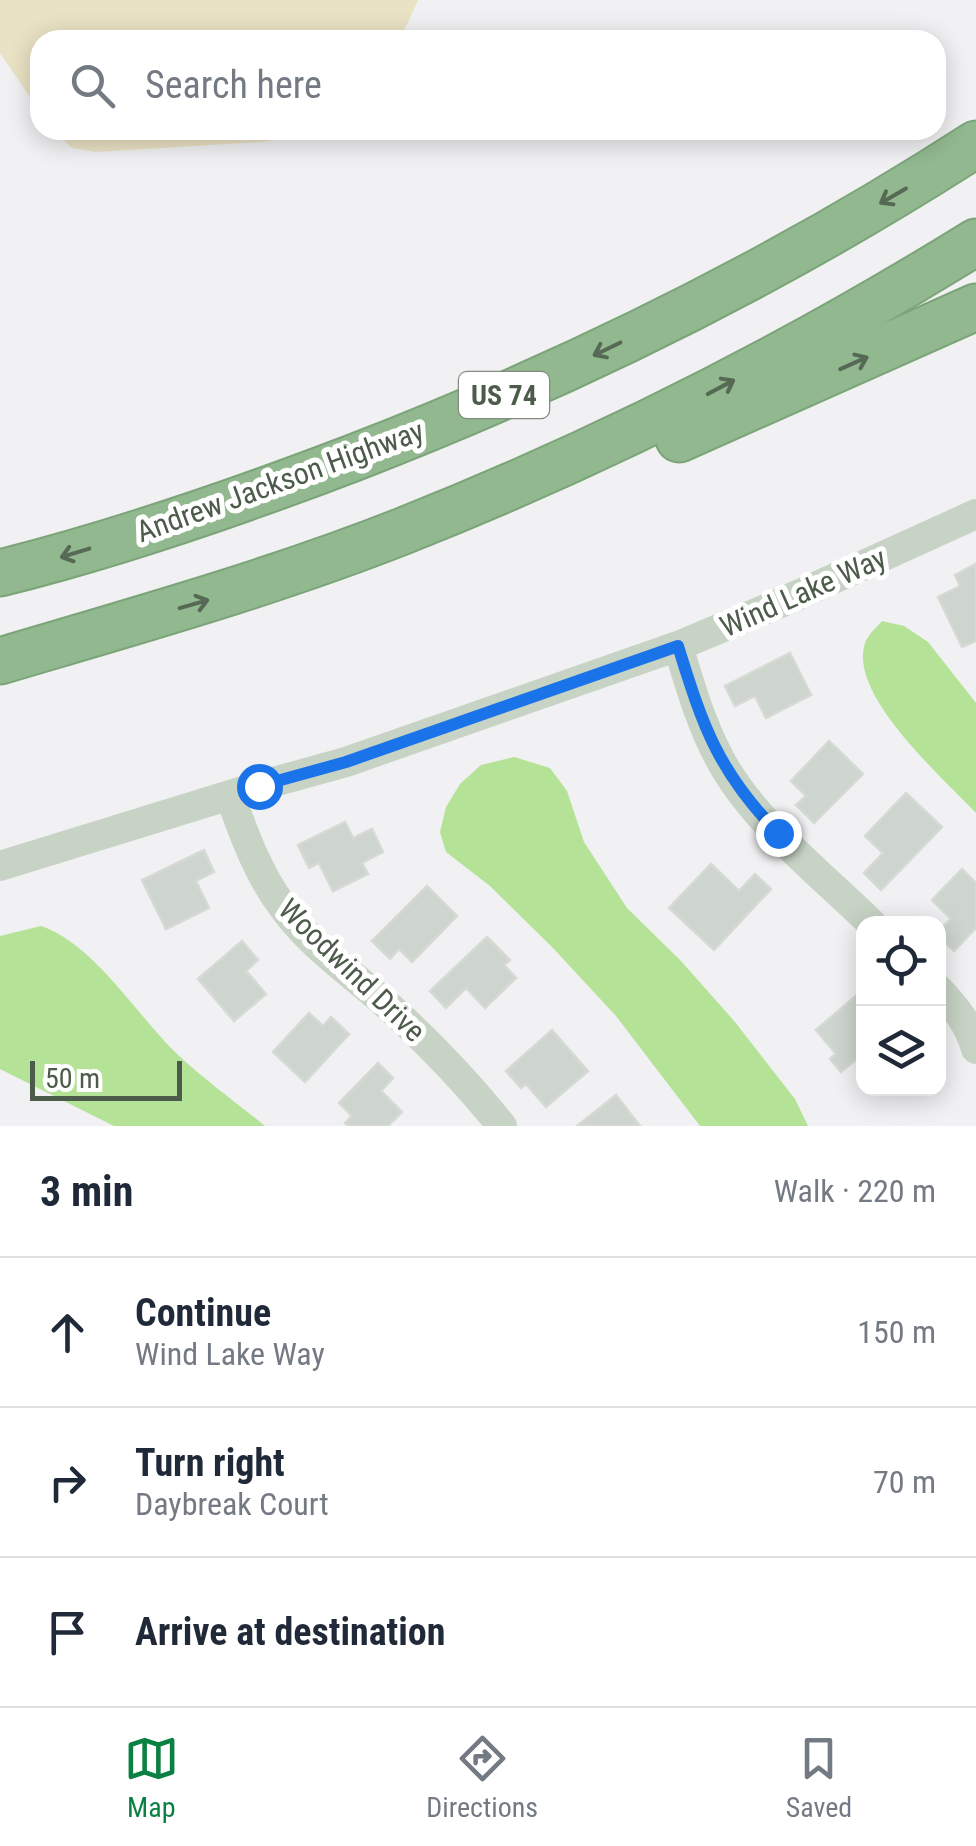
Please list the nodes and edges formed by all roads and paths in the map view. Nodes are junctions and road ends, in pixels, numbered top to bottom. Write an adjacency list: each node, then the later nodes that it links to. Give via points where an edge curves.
1 (976, 144): 6 (highway, Andrew Jackson Highway / US 74, one-way to 6, via 788,255 568,368 234,502)
2 (976, 242): 5 (highway, one-way to 2, via 692,402)
3 (976, 307): 5 (highway, one-way to 3, via 623,464)
4 (976, 514): 7 (street, Wind Lake Way)
5 (402, 531): 8 (highway, one-way to 5, via 231,593)
6 (0, 573)
7 (678, 646): 9 (street, Wind Lake Way); 11 (street, via 709,738 737,786)
8 (0, 661)
9 (230, 796): 10 (street, Wind Lake Way); 14 (street, Woodwind Drive, via 283,908 432,1047)
10 (0, 866)
11 (864, 916)
12 (946, 998): 13 (street)
13 (976, 1049)
14 (502, 1126)

